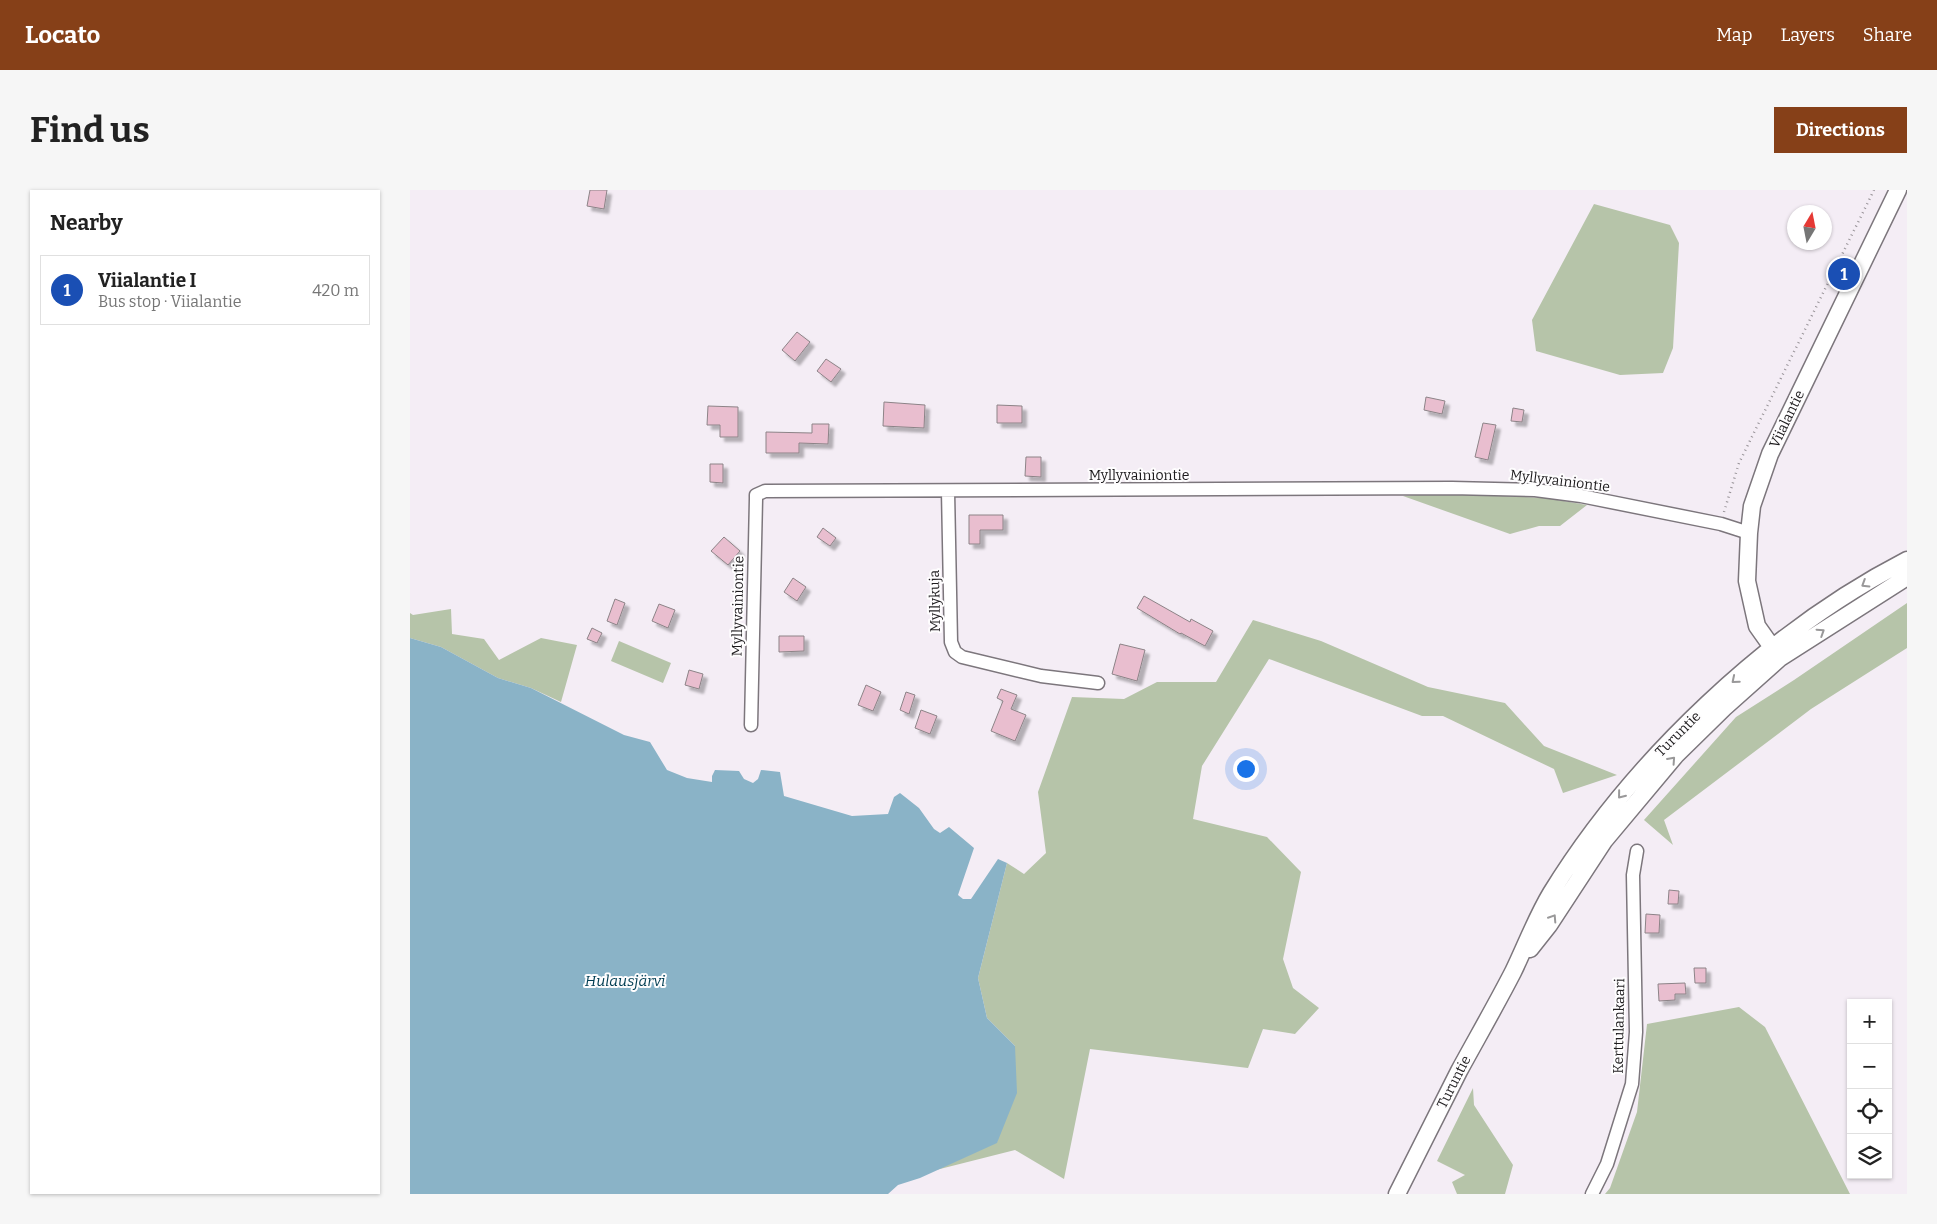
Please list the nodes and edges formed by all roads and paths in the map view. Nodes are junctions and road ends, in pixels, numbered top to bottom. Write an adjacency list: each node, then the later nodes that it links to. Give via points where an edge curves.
1 (1874, 190): 4 (path, via 1739,463)
2 (1894, 191): 5 (main road, Viialantie, via 1770,454 1756,492)
3 (948, 491): 4 (street, Myllyvainiontie, via 1535,490); 9 (street, Myllykuja, via 951,642 955,652 962,657 1041,676); 10 (street, Myllyvainiontie, via 765,491 756,495)
4 (1721, 524): 5 (street, Myllyvainiontie)
5 (1749, 533): 8 (main road, Viialantie, via 1747,580 1751,602 1758,626)
6 (1907, 560): 8 (main road, Turuntie, one-way to 8, via 1822,610)
7 (1907, 577): 8 (main road, Turuntie, one-way to 7)
8 (1776, 653): 12 (main road, Turuntie, via 1722,691 1672,738 1623,793 1584,845 1550,894)
9 (1098, 683)
10 (752, 725)
11 (1637, 851): 13 (street, Kerttulankaari, via 1633,875 1636,1032 1632,1084 1608,1164)
12 (1397, 1194)
13 (1592, 1194)

